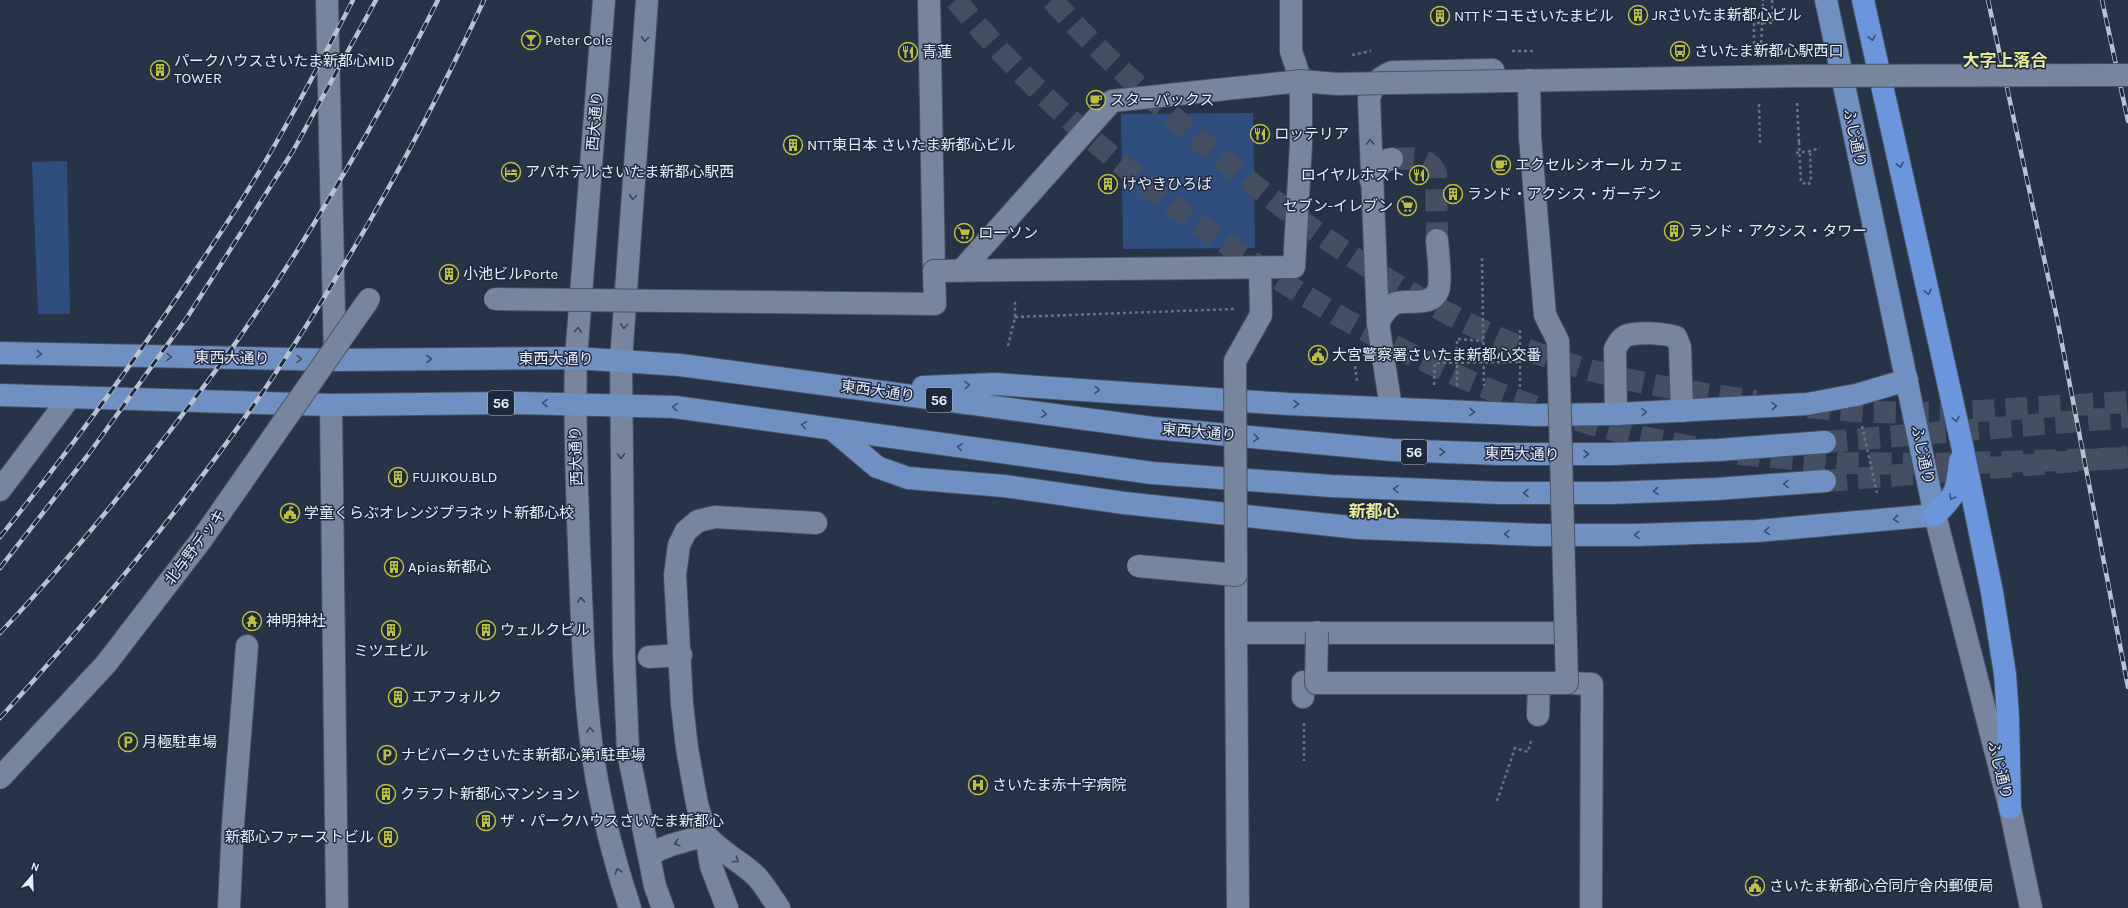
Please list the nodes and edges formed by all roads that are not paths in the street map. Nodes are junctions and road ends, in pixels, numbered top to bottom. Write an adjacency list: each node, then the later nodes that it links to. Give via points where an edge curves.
1 (327, 0): 23 (street)
2 (604, 0): 22 (street, 西大通り, one-way to 2)
3 (647, 0): 24 (street, one-way to 24)
4 (928, 0): 16 (street)
5 (1291, 0): 11 (street, via 1290,51)
6 (1826, 0): 8 (main road, ふじ通り)
7 (1863, 0): 37 (highway, one-way to 37)
8 (1840, 66): 13 (street, one-way to 8, via 1369,99 1373,86 1381,76 1392,72); 25 (main road, ふじ通り)
9 (2128, 75): 10 (street, bridge)
10 (1528, 80): 11 (street, bridge, via 1337,84); 46 (street, bridge, via 1530,137 1545,314 1558,341)
11 (1301, 81): 15 (street, bridge, via 1301,144 1294,267); 17 (street, bridge, via 1112,101)
12 (1392, 159): 13 (street, via 1386,160 1377,168)
13 (1371, 181): 20 (street)
14 (1437, 240): 20 (street, via 1439,288 1433,297 1423,302 1396,303 1384,311)
15 (1260, 268): 17 (street, bridge); 43 (street, bridge, via 1261,315 1235,361)
16 (934, 271): 17 (street, bridge); 19 (street, bridge, via 935,304)
17 (961, 271)
18 (369, 299): 53 (street, 北与野デッキ, bridge, via 202,539 106,664)
19 (495, 299)
20 (1378, 323): 32 (street)
21 (0, 353): 23 (main road, 東西大通り / 56, one-way to 23)
22 (576, 358): 23 (main road, 東西大通り / 56, one-way to 22); 24 (main road, 東西大通り / 56); 30 (street, 西大通り)
23 (335, 360)
24 (622, 360): 26 (main road, 東西大通り / 56, via 680,364); 31 (street)
25 (1907, 380): 33 (main road, one-way to 25, via 1759,408 1828,401); 40 (main road, ふじ通り)
26 (872, 390): 32 (main road, one-way to 32, via 994,384 1288,404); 36 (main road, 東西大通り / 56, one-way to 36, via 1153,428 1405,451 1611,454)
27 (0, 395): 28 (main road, 56)
28 (70, 397): 29 (main road, 56); 39 (street)
29 (331, 404): 30 (main road, 56, one-way to 29); 58 (street)
30 (575, 404): 31 (main road, 56); 59 (street, 西大通り, one-way to 30, via 605,816 591,741 582,637)
31 (621, 404): 35 (main road, 56, one-way to 31, via 675,407); 56 (street, one-way to 56, via 624,654 628,752)
32 (1391, 408): 34 (main road, one-way to 34, via 1535,415)
33 (1682, 410): 34 (main road, one-way to 33); 34 (street, via 1680,347 1676,337 1666,334 1627,335 1619,341 1615,349)
34 (1616, 414)
35 (832, 429): 38 (main road, 56, one-way to 35, via 1610,493 1500,493 1332,486 1152,473); 40 (main road, one-way to 35, via 1757,532 1636,535 1538,535 1359,528 908,478 877,466)
36 (1825, 442)
37 (1962, 445): 40 (highway, one-way to 40, via 1958,485 1952,500); 54 (highway, via 2002,647 2008,717)
38 (1825, 482)
39 (0, 490)
40 (1935, 515): 54 (street, ふじ通り)
41 (816, 523): 48 (street, via 715,517 698,521 686,531 679,545 675,575)
42 (1138, 566): 43 (street, bridge)
43 (1236, 575): 45 (street)
44 (1317, 632): 45 (street); 46 (street); 51 (street, bridge, via 1309,690)
45 (1236, 633): 63 (street)
46 (1565, 633): 50 (street, bridge)
47 (247, 646): 57 (street)
48 (681, 655): 49 (street); 55 (street, via 682,704 687,748 697,804)
49 (649, 657)
50 (1567, 683): 51 (street, bridge); 64 (street, via 1592,684)
51 (1539, 684): 52 (street)
52 (1538, 715)
53 (0, 778)
54 (2010, 808): 65 (street, ふじ通り)
55 (706, 835): 56 (street, one-way to 56); 61 (street, via 711,866); 62 (street, one-way to 62, via 717,848 758,877)
56 (648, 854): 60 (street)
57 (229, 908)
58 (337, 908)
59 (630, 908)
60 (663, 908)
61 (728, 908)
62 (779, 908)
63 (1238, 908)
64 (1591, 908)
65 (2031, 908)

